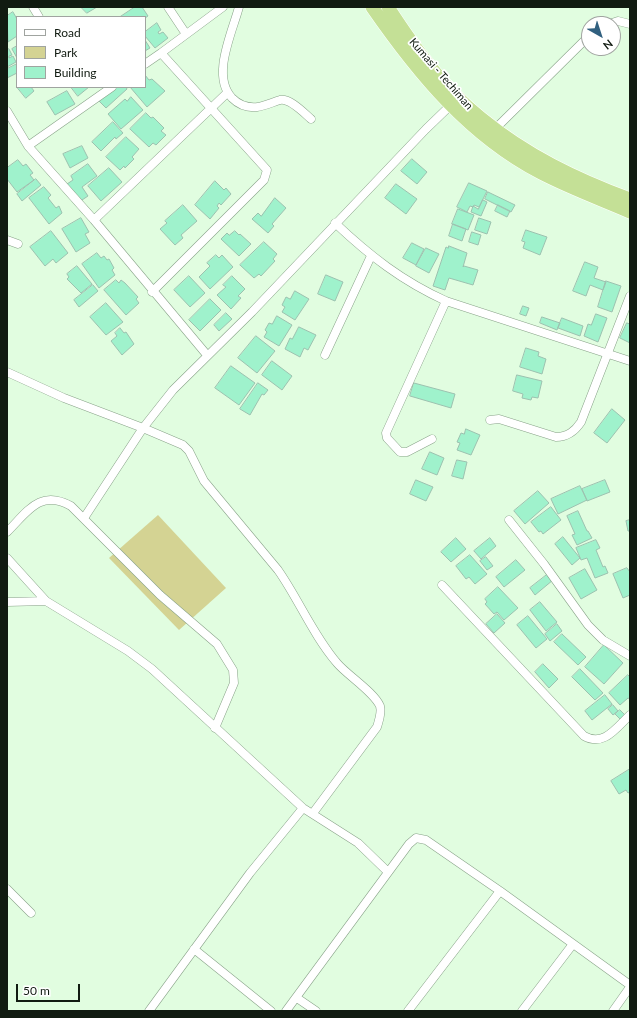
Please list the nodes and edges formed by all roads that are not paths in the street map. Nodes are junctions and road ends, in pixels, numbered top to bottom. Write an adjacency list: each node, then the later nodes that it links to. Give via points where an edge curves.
1 (34, 7): 7 (street)
2 (168, 7): 8 (street)
3 (223, 7): 8 (street)
4 (239, 7): 13 (street, via 222,70)
5 (372, 7): 14 (highway, via 394,38)
6 (388, 7): 14 (highway, Kumasi - Techiman)
7 (38, 16)
8 (186, 34): 10 (street)
9 (581, 44): 18 (street)
10 (161, 53): 11 (street); 15 (street)
11 (146, 63)
12 (111, 88): 19 (street)
13 (227, 93): 15 (street); 17 (street, via 243,106 257,107 282,100 288,101)
14 (455, 102): 18 (highway, Kumasi - Techiman); 21 (highway, via 505,150 540,173); 23 (street)
15 (210, 108): 22 (street); 27 (street, via 267,170 267,174 264,180)
16 (7, 111): 19 (street)
17 (311, 119)
18 (495, 129): 20 (highway, Kumasi - Techiman, via 525,150 574,178)
19 (28, 146): 22 (street)
20 (630, 199)
21 (630, 212)
22 (94, 220): 27 (street)
23 (335, 223): 26 (street); 31 (street, via 252,312)
24 (7, 240): 25 (street)
25 (18, 244)
26 (371, 256): 29 (street, via 416,287); 32 (street)
27 (152, 292): 31 (street)
28 (630, 296): 30 (street)
29 (446, 301): 30 (street); 37 (street, via 386,433 387,438 400,452 407,452)
30 (606, 353): 33 (street); 35 (street, via 580,422 576,430 564,437 556,437 499,419)
31 (206, 355): 36 (street)
32 (325, 355)
33 (630, 361)
34 (7, 372): 36 (street, via 64,398)
35 (490, 420)
36 (143, 428): 38 (street); 49 (street, via 183,445 189,451 204,481 288,584 299,607 337,663 380,706 377,727)
37 (432, 439)
38 (84, 518): 40 (street, via 71,506 52,499 37,503); 47 (street, via 160,595 217,644 233,670 234,683)
39 (509, 520): 45 (street, via 588,626 604,640)
40 (7, 532)
41 (7, 558): 43 (street)
42 (442, 585): 46 (street, via 584,736 597,741 605,738)
43 (46, 601): 44 (street); 47 (street, via 128,651 152,669)
44 (7, 602)
45 (630, 656)
46 (630, 715)
47 (215, 728): 48 (street)
48 (303, 808): 49 (street); 55 (street, via 250,873)
49 (313, 813): 50 (street, via 358,843)
50 (388, 872): 52 (street, via 409,844 420,838); 57 (street)
51 (7, 889): 53 (street)
52 (500, 890): 54 (street); 62 (street)
53 (32, 913)
54 (573, 944): 56 (street); 63 (street)
55 (194, 949): 58 (street); 59 (street)
56 (630, 986): 64 (street)
57 (296, 998): 60 (street); 61 (street)
58 (149, 1011)
59 (271, 1011)
60 (286, 1011)
61 (316, 1011)
62 (408, 1011)
63 (522, 1011)
64 (613, 1011)

